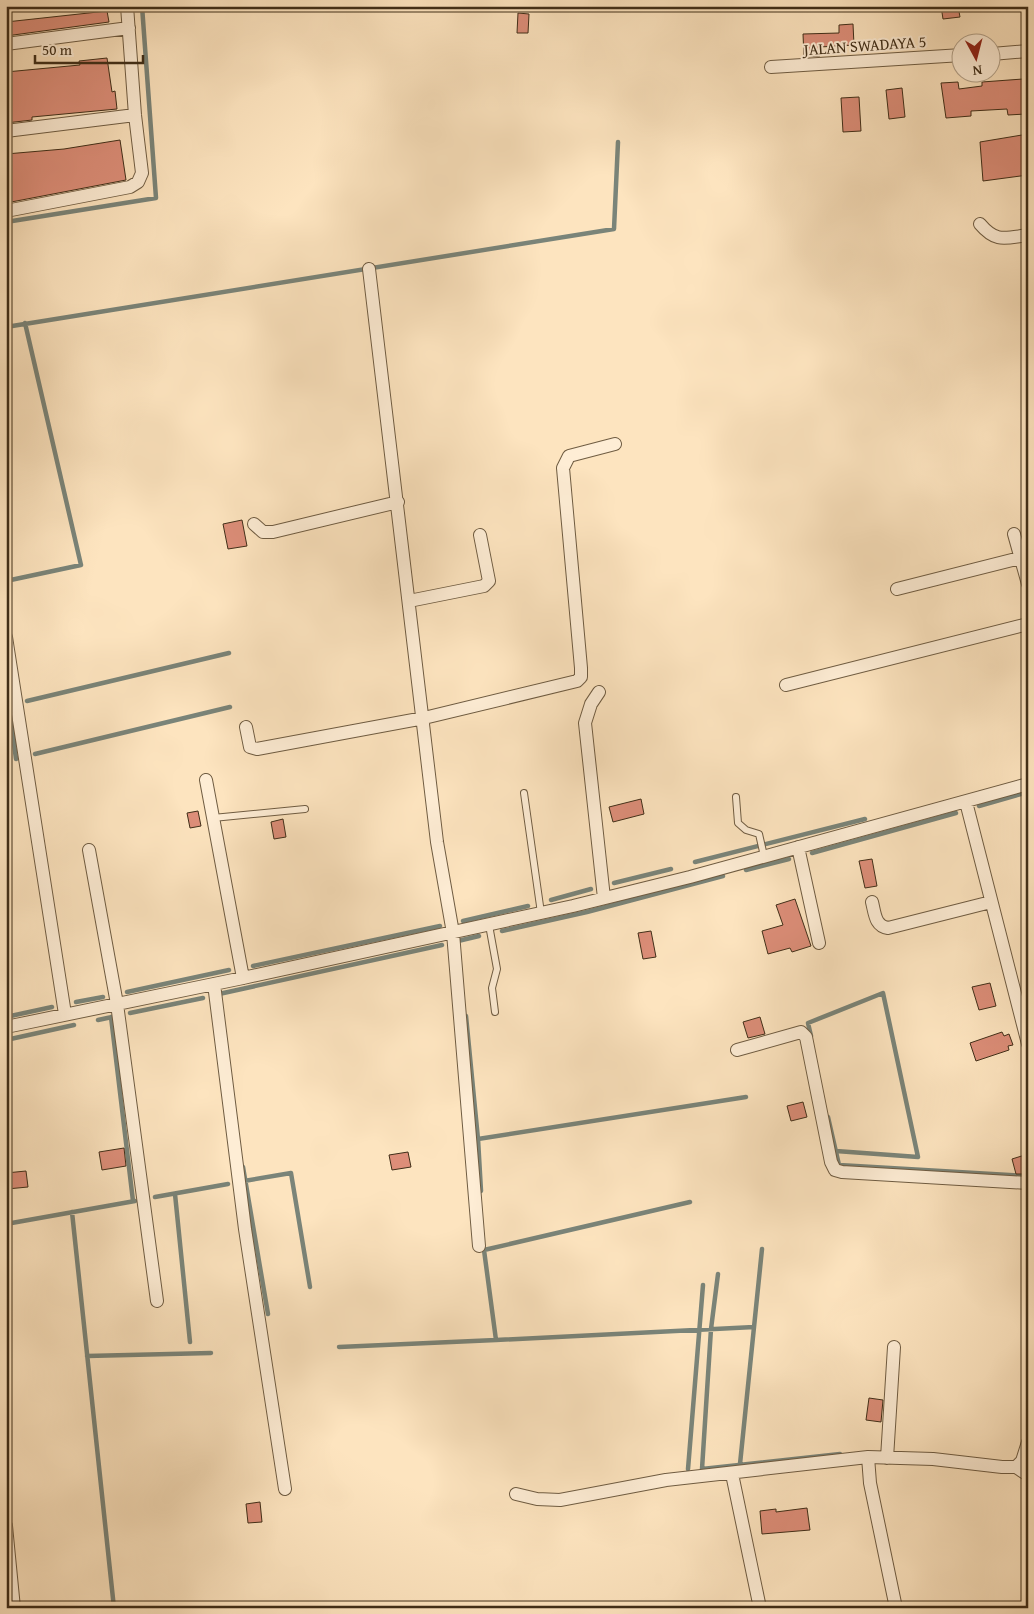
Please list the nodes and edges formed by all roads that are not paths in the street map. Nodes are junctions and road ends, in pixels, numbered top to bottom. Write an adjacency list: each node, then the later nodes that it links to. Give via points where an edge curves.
1 (127, 6): 2 (street)
2 (129, 28): 3 (street); 8 (street)
3 (6, 44)
4 (1028, 51): 5 (street)
5 (1002, 53)
6 (952, 56): 7 (street, JALAN SWADAYA 5)
7 (771, 67)
8 (135, 114): 9 (street); 10 (street, via 142,173 138,182 130,187)
9 (6, 131)
10 (6, 211)
11 (980, 224): 12 (street, via 993,237)
12 (1028, 235)
13 (368, 269): 15 (street)
14 (615, 444): 27 (street, via 569,456 563,468 581,677 577,681)
15 (398, 502): 16 (street, via 273,532 264,532); 22 (street)
16 (254, 524)
17 (1014, 534): 19 (street)
18 (480, 535): 22 (street, via 489,581 484,586)
19 (1020, 558): 20 (street); 21 (street)
20 (1028, 584)
21 (897, 589)
22 (409, 601): 27 (street)
23 (1028, 624): 25 (street)
24 (6, 637): 50 (street)
25 (786, 685)
26 (599, 692): 39 (street, via 584,723)
27 (424, 718): 28 (street, via 257,749 250,746); 44 (street, via 437,842)
28 (246, 726)
29 (206, 780): 35 (street)
30 (1028, 784): 33 (street)
31 (524, 793): 42 (lane)
32 (736, 797): 38 (lane, via 738,823 759,834)
33 (966, 802): 36 (street); 41 (street)
34 (305, 809): 35 (lane)
35 (213, 818): 46 (street)
36 (798, 847): 38 (street); 45 (street)
37 (90, 850): 48 (street)
38 (764, 856): 39 (street)
39 (604, 898): 42 (street)
40 (872, 902): 41 (street, via 876,921 881,927 888,928)
41 (991, 902): 52 (street)
42 (541, 913): 43 (street)
43 (489, 925): 44 (street); 49 (lane, via 497,969 492,988)
44 (453, 933): 46 (street); 55 (street)
45 (819, 943)
46 (243, 978): 47 (street)
47 (214, 984): 48 (street); 64 (street, via 245,1229)
48 (117, 1004): 50 (street); 56 (street)
49 (495, 1012)
50 (65, 1014): 51 (street)
51 (6, 1027)
52 (1028, 1044)
53 (737, 1050): 54 (street, via 802,1032 806,1037 835,1170)
54 (1028, 1183)
55 (479, 1246)
56 (157, 1301)
57 (894, 1347): 60 (street)
58 (1028, 1442): 61 (street, via 1022,1461)
59 (868, 1457): 60 (street); 62 (street); 69 (street, via 870,1483)
60 (887, 1458): 61 (street)
61 (1016, 1467): 63 (street)
62 (732, 1474): 65 (street, via 666,1480 560,1500); 68 (street)
63 (1028, 1475)
64 (286, 1489)
65 (516, 1494)
66 (6, 1526): 67 (street)
67 (14, 1608)
68 (760, 1608)
69 (896, 1608)

